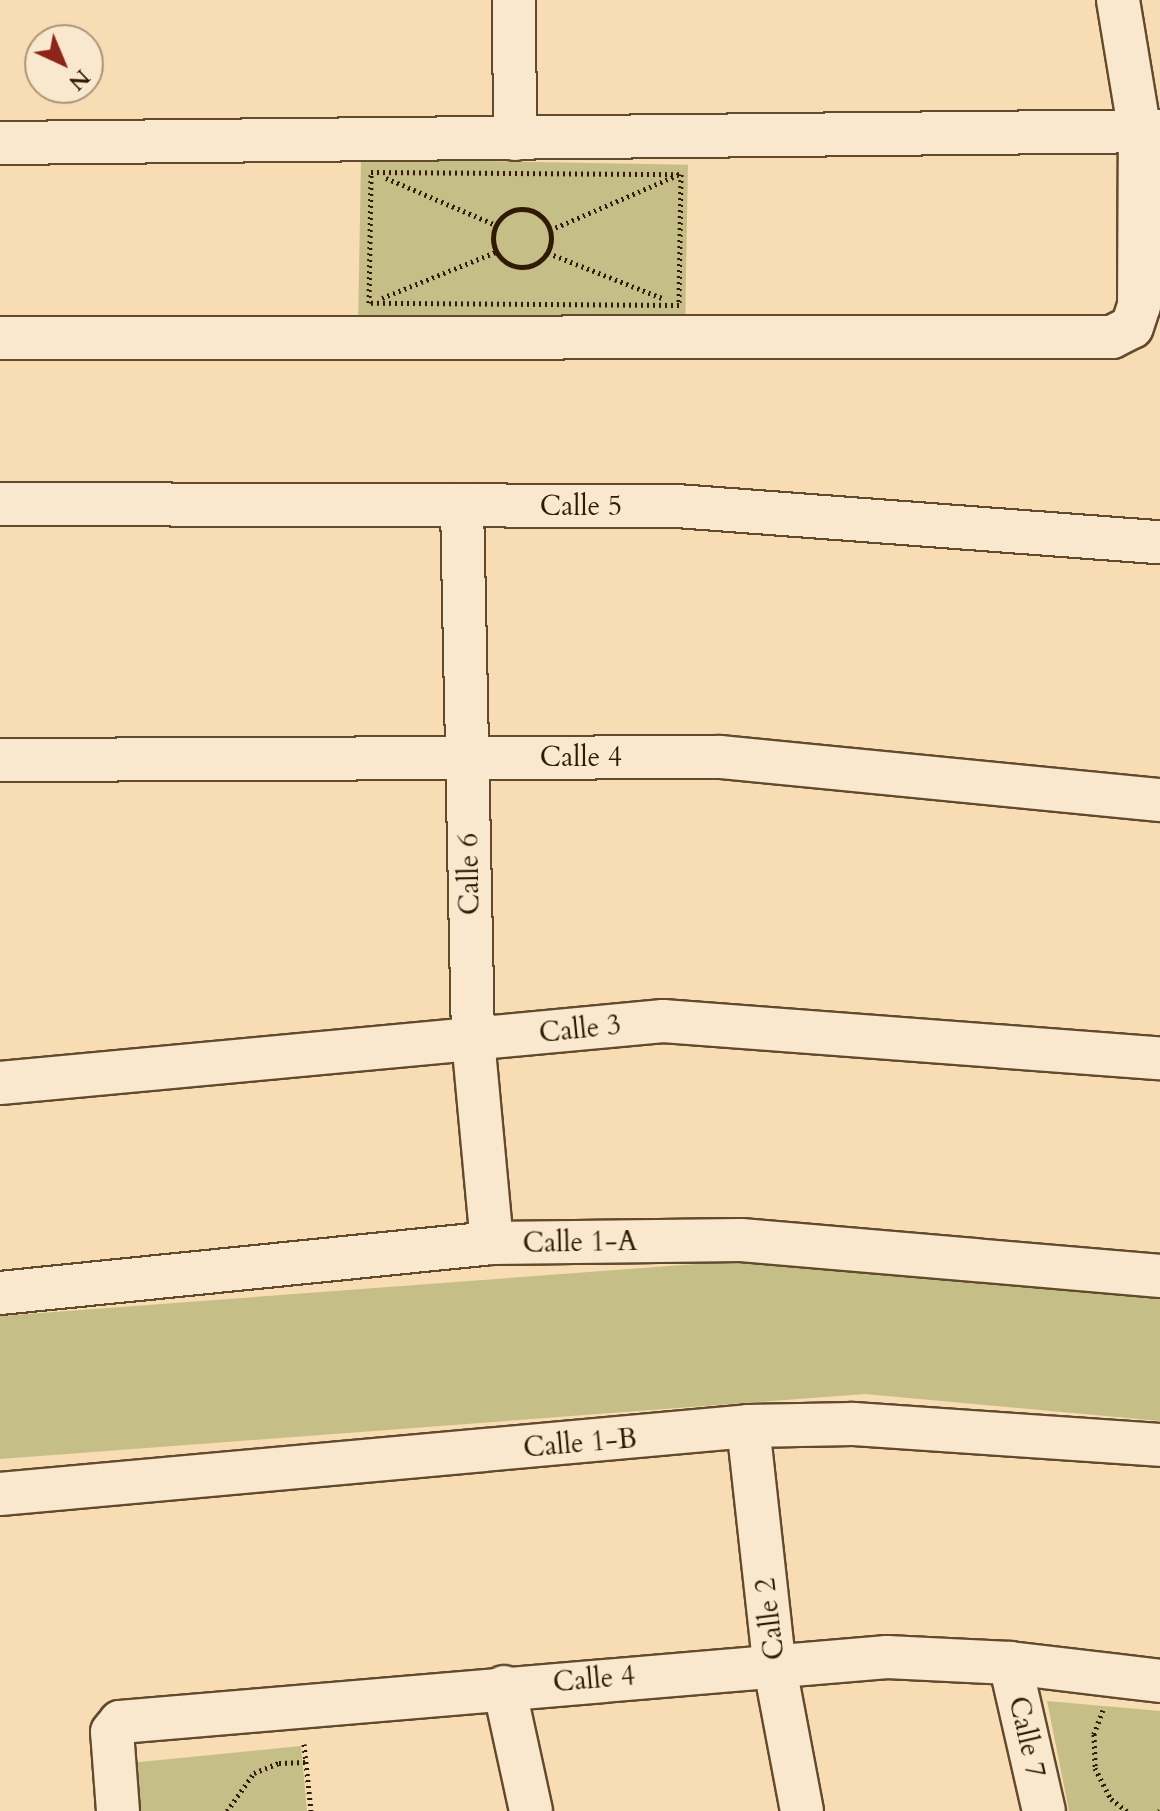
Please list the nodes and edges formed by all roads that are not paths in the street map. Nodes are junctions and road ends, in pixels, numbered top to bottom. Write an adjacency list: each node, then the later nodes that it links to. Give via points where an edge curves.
1 (514, 0): 4 (street)
2 (1118, 0): 3 (street)
3 (1150, 132): 4 (street, via 683,156); 6 (street, via 1139,306 1132,327 1112,337 681,323 369,321)
4 (515, 139): 5 (street, via 370,156)
5 (0, 143)
6 (0, 338)
7 (0, 504): 8 (street, Calle 5)
8 (462, 505): 9 (street, Calle 5, via 677,506); 10 (street, Calle 6)
9 (1160, 542)
10 (466, 757): 11 (street, Calle 4); 12 (street, Calle 4, via 720,757); 13 (street, Calle 6)
11 (0, 760)
12 (1160, 800)
13 (473, 1039): 14 (street, Calle 3, via 663,1021); 15 (street, Calle 3); 16 (street, Calle 6)
14 (1160, 1058)
15 (0, 1083)
16 (492, 1243): 17 (street, Calle 1-A, via 741,1240); 18 (street, Calle 1-A)
17 (1160, 1276)
18 (0, 1293)
19 (748, 1426): 20 (street, Calle 1-B, via 853,1424); 21 (street, Calle 1-B); 22 (street, Calle 2)
20 (1160, 1445)
21 (0, 1494)
22 (774, 1663): 23 (street, Calle 4, via 887,1657); 25 (street, Calle 4); 28 (street, Calle 2)
23 (1010, 1663): 24 (street, Calle 4); 29 (street, Calle 7)
24 (1160, 1681)
25 (504, 1687): 26 (street, Calle 4, via 120,1722 112,1732); 27 (street)
26 (118, 1811)
27 (531, 1811)
28 (802, 1811)
29 (1044, 1811)

